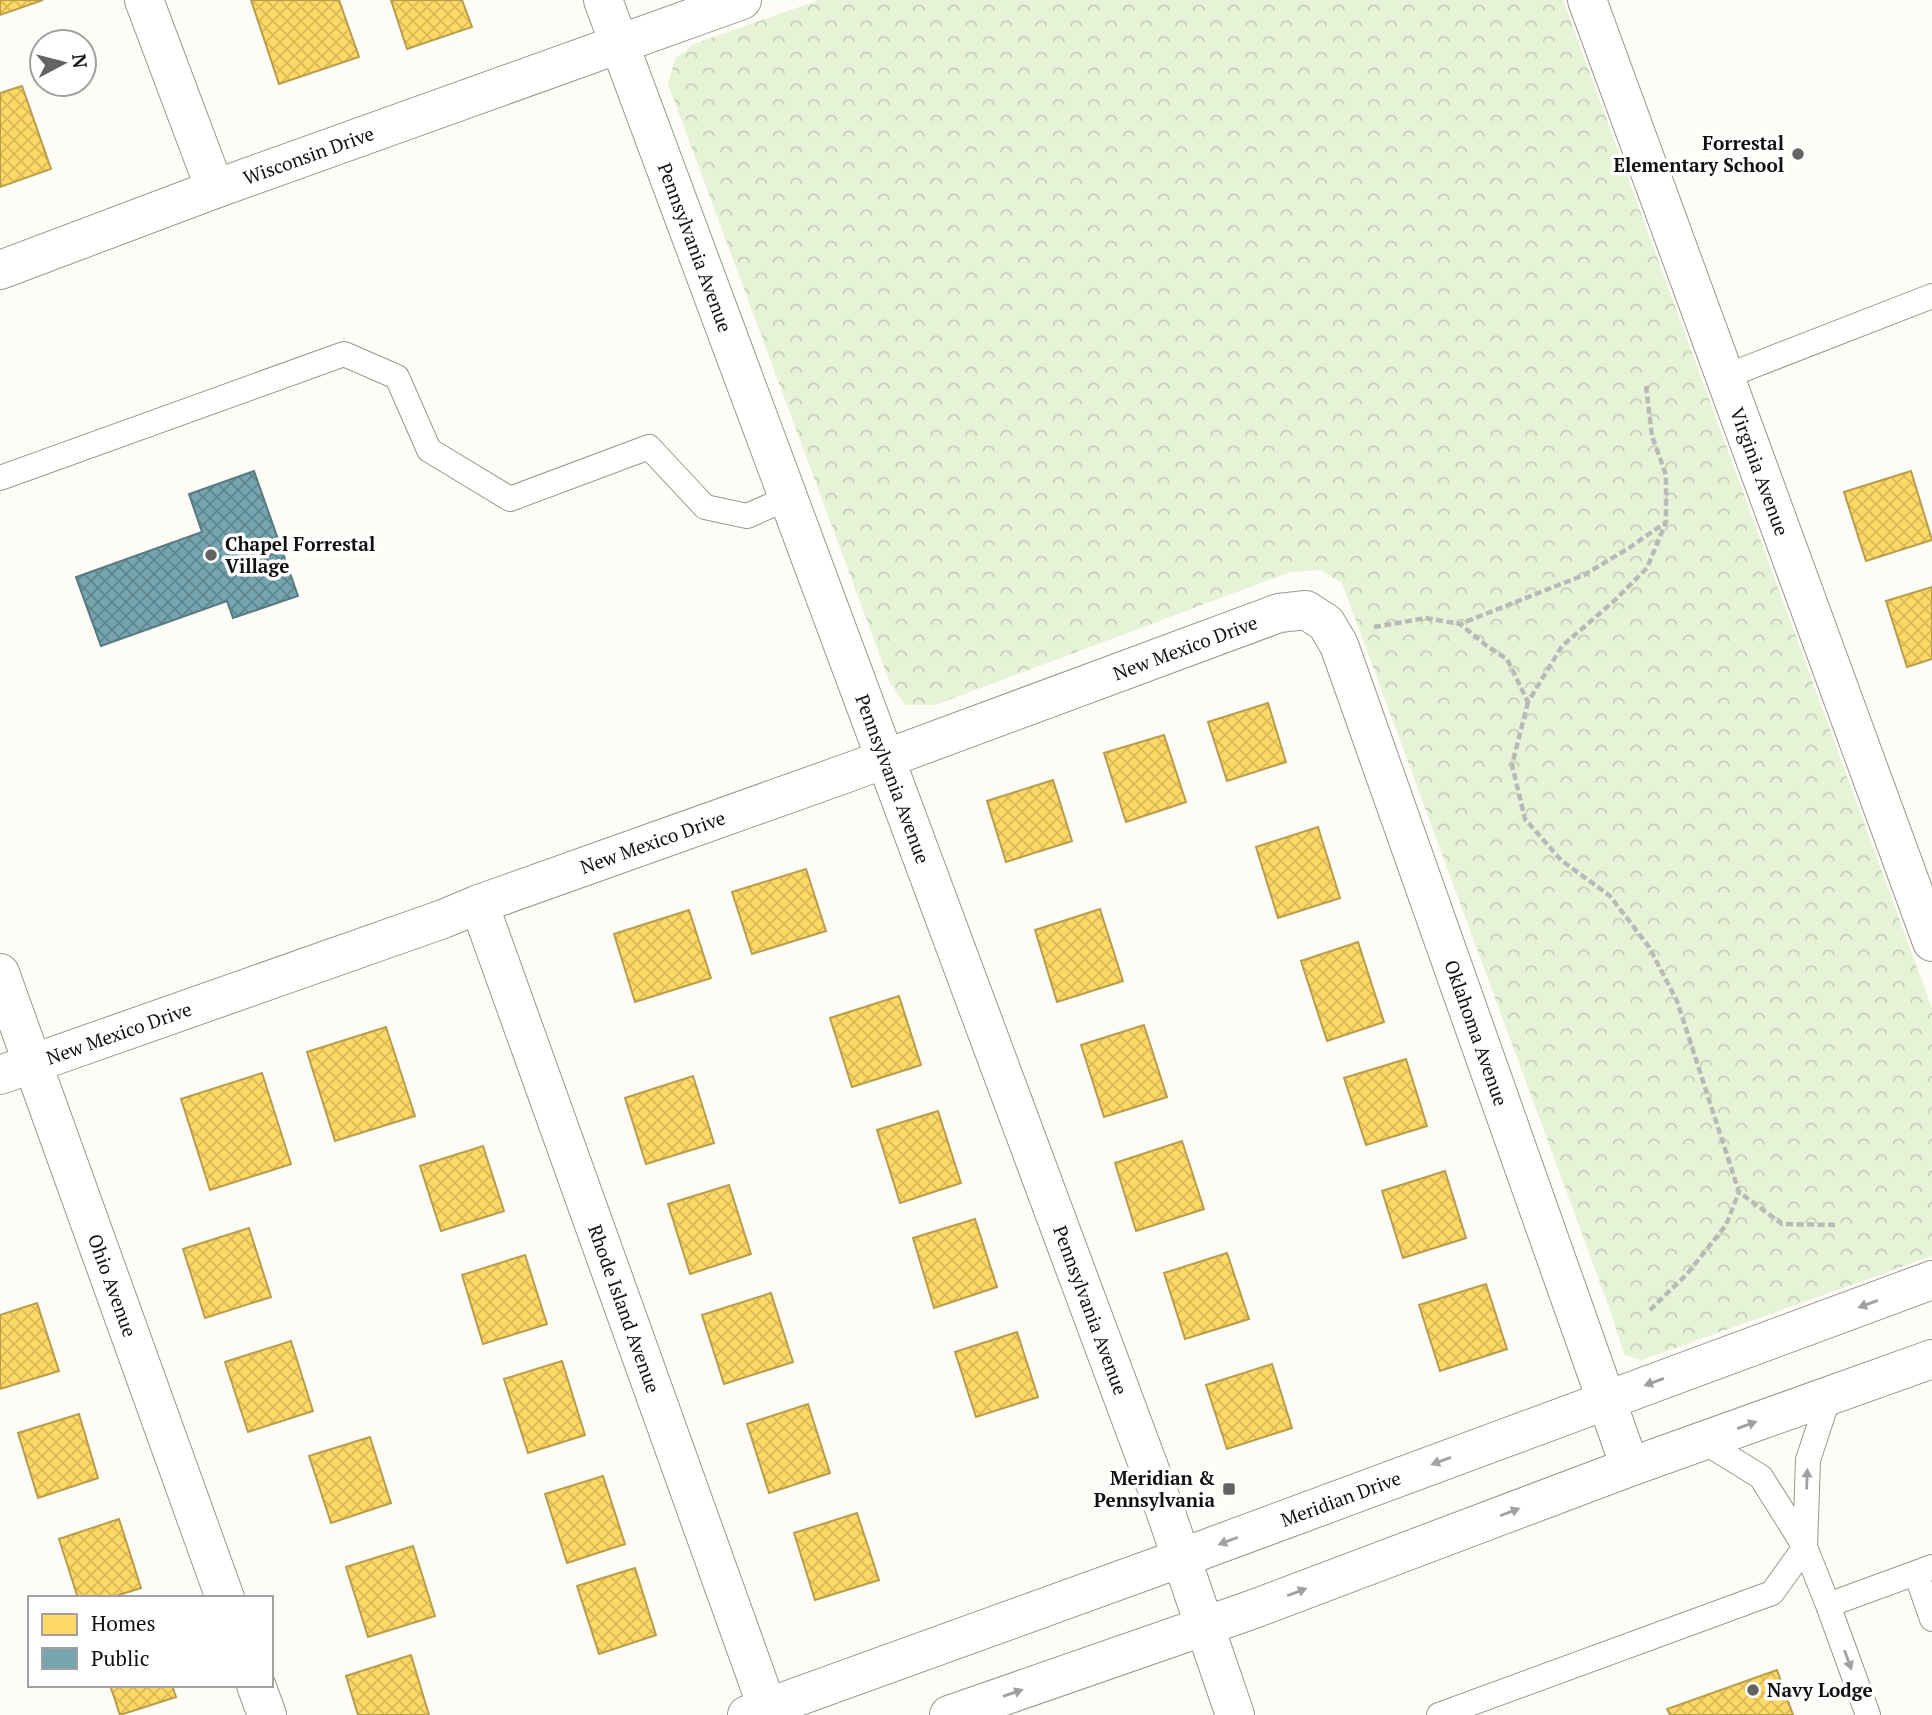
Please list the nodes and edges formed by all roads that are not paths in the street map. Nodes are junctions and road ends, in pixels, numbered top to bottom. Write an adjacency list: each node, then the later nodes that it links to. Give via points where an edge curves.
1 (144, 0): 6 (street)
2 (603, 0): 5 (street, Pennsylvania Avenue)
3 (742, 0): 5 (street, Wisconsin Drive)
4 (1587, 0): 9 (street, Virginia Avenue)
5 (619, 43): 6 (street, Wisconsin Drive); 11 (street, Pennsylvania Avenue)
6 (215, 189): 7 (street, Wisconsin Drive)
7 (0, 270)
8 (1932, 296): 9 (lane)
9 (1724, 377): 15 (street, Virginia Avenue)
10 (0, 478): 11 (lane, via 344,354 397,377 429,450 510,499 649,447 705,507 747,516)
11 (788, 498): 13 (street, Pennsylvania Avenue)
12 (1306, 610): 13 (street, New Mexico Drive, via 1279,613); 21 (street, Oklahoma Avenue, via 1326,623 1339,645)
13 (885, 758): 14 (street, New Mexico Drive); 25 (street, Pennsylvania Avenue)
14 (479, 904): 17 (street, New Mexico Drive); 32 (street, Rhode Island Avenue)
15 (1932, 942)
16 (0, 973): 17 (street, Ohio Avenue)
17 (16, 1069): 27 (street, Ohio Avenue)
18 (1932, 1280): 21 (street, Meridian Drive, one-way to 21)
19 (1932, 1359): 20 (street)
20 (1829, 1396): 22 (street, one-way to 20); 24 (lane, one-way to 20, via 1808,1460)
21 (1607, 1400): 23 (street, Oklahoma Avenue); 25 (street, Meridian Drive, one-way to 25)
22 (1703, 1441): 23 (street); 24 (lane, via 1761,1477)
23 (1630, 1467): 30 (street, one-way to 23)
24 (1805, 1547): 28 (lane); 36 (lane, via 1772,1593)
25 (1181, 1558): 30 (street, Pennsylvania Avenue); 32 (street, Meridian Drive)
26 (1924, 1570): 28 (lane); 29 (lane)
27 (224, 1596)
28 (1828, 1605): 37 (lane, one-way to 37)
29 (1932, 1619)
30 (1205, 1625): 34 (street, one-way to 30); 35 (street, Pennsylvania Avenue)
31 (257, 1687): 33 (street)
32 (761, 1712)
33 (267, 1715)
34 (949, 1715)
35 (1235, 1715)
36 (1439, 1715)
37 (1868, 1715)

